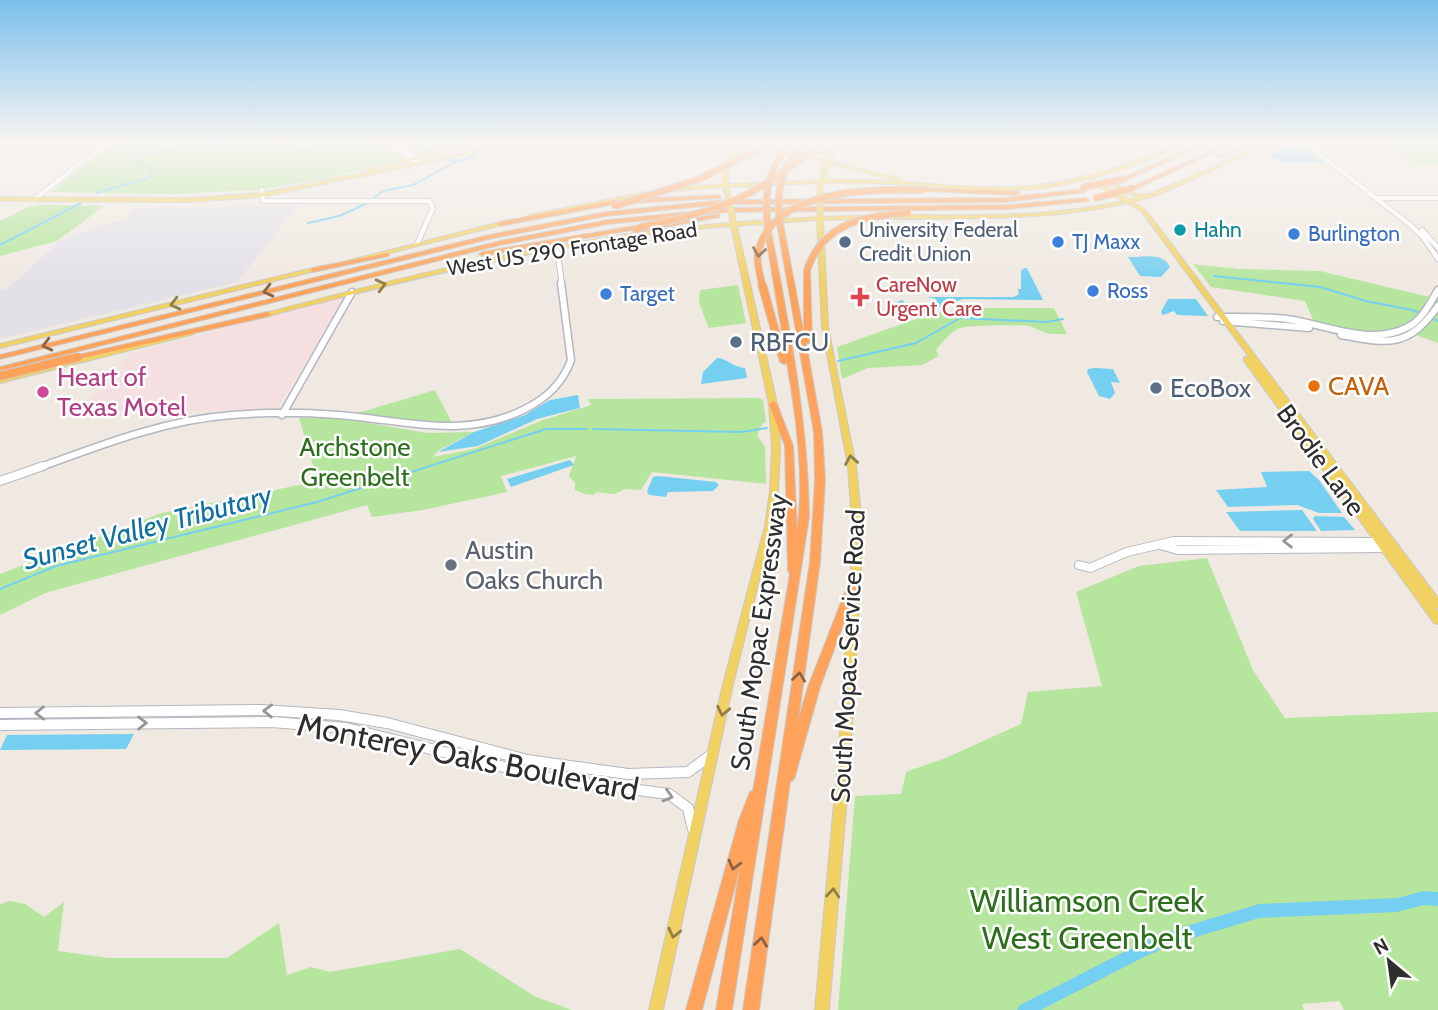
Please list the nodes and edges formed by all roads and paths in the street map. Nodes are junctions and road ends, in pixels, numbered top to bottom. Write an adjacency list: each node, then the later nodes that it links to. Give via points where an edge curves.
1 (47, 189): 22 (street)
2 (280, 189): 18 (main road)
3 (675, 189): 40 (highway, bridge)
4 (686, 189): 36 (main road, West US 290 Frontage Road, via 610,199)
5 (726, 189): 35 (main road, bridge)
6 (763, 189): 49 (highway, bridge, via 699,215)
7 (765, 189): 63 (highway, South Mopac Expressway, bridge)
8 (777, 189): 59 (highway, South Mopac Expressway, bridge)
9 (820, 189): 33 (main road, South Mopac Service Road, bridge)
10 (1082, 189): 63 (highway, one-way to 63, bridge, via 1034,193 873,190 842,193 786,213 759,244 757,264)
11 (1084, 189): 27 (highway, via 1005,200)
12 (1095, 189): 30 (main road, via 1113,202)
13 (1108, 189): 29 (main road, Brodie Lane)
14 (1122, 189): 19 (main road)
15 (1129, 189): 28 (highway, bridge)
16 (1161, 189): 19 (main road, West US 290 Frontage Road)
17 (1368, 189): 24 (street)
18 (262, 193): 20 (main road); 26 (main road); 41 (street, via 263,201 429,201 433,208)
19 (1150, 194): 23 (main road, West US 290 Frontage Road)
20 (194, 195): 22 (main road); 26 (main road)
21 (0, 197): 22 (main road)
22 (36, 198): 26 (main road)
23 (1142, 198): 29 (main road, West US 290 Frontage Road); 32 (main road)
24 (1379, 198): 25 (street); 42 (street)
25 (1438, 198)
26 (150, 200)
27 (774, 200): 36 (highway, via 641,200); 45 (highway, via 596,216)
28 (1086, 200): 31 (highway, via 1009,207); 59 (highway, bridge, via 1007,212 908,212 858,220 831,233 813,249 807,270)
29 (1129, 201): 30 (main road, West US 290 Frontage Road); 32 (main road, Brodie Lane)
30 (1107, 206): 32 (main road); 34 (main road, West US 290 Frontage Road, via 1039,215)
31 (783, 208): 47 (highway, via 709,217); 48 (highway, via 608,222)
32 (1142, 212): 44 (main road, Brodie Lane); 51 (main road, Brodie Lane)
33 (820, 216): 34 (main road, West US 290 Frontage Road); 35 (main road, West US 290 Frontage Road); 38 (main road, South Mopac Service Road)
34 (849, 217): 38 (main road, via 831,221)
35 (733, 221): 37 (main road, West US 290 Frontage Road); 39 (main road)
36 (500, 224): 41 (main road, West US 290 Frontage Road)
37 (702, 227): 39 (main road); 43 (main road, West US 290 Frontage Road)
38 (820, 230): 39 (main road, via 801,223 747,227); 70 (main road, South Mopac Service Road, one-way to 38, via 856,489 827,339)
39 (735, 236): 64 (main road)
40 (460, 241): 45 (highway); 50 (highway)
41 (416, 244): 50 (main road, West US 290 Frontage Road)
42 (1435, 245): 46 (street)
43 (557, 248): 47 (main road, West US 290 Frontage Road); 66 (street, via 572,355 559,383 532,405 495,421 452,429 333,414)
44 (1170, 255): 51 (main road); 56 (main road, Brodie Lane)
45 (406, 257): 58 (highway, one-way to 58)
46 (1438, 259)
47 (477, 262): 53 (main road, West US 290 Frontage Road, one-way to 47)
48 (422, 263): 49 (highway); 60 (highway)
49 (433, 263): 61 (highway, via 225,314)
50 (313, 270): 57 (main road, West US 290 Frontage Road, one-way to 57)
51 (1188, 270): 56 (main road, Brodie Lane)
52 (1438, 290): 56 (street, via 1405,329 1380,334 1288,319)
53 (352, 292): 55 (main road, West US 290 Frontage Road); 66 (street)
54 (1438, 306): 56 (street, via 1416,333 1387,340)
55 (267, 314): 61 (main road, West US 290 Frontage Road); 61 (highway, bridge)
56 (1222, 319): 62 (main road, Brodie Lane); 65 (main road, Brodie Lane)
57 (0, 346)
58 (0, 357)
59 (807, 366): 78 (highway, South Mopac Expressway, one-way to 59, via 818,518 818,432)
60 (0, 369)
61 (0, 378)
62 (1271, 391): 65 (main road)
63 (794, 396): 71 (highway, South Mopac Expressway, via 805,479)
64 (774, 404): 71 (highway, via 789,453); 76 (main road, one-way to 76, via 776,470 769,526)
65 (1292, 414): 68 (main road, Brodie Lane); 68 (main road, Brodie Lane, via 1314,438)
66 (282, 415): 67 (street, via 173,424)
67 (0, 481)
68 (1388, 545): 69 (street, via 1314,551 1178,550 1160,545 1127,552 1090,568); 72 (main road, Brodie Lane); 73 (main road, Brodie Lane)
69 (1079, 565)
70 (856, 577): 78 (highway, via 814,687); 84 (main road, South Mopac Service Road, one-way to 70)
71 (794, 580): 77 (highway, South Mopac Expressway)
72 (1438, 605)
73 (1438, 620)
74 (0, 713): 76 (street, Monterey Oaks Boulevard, one-way to 74, via 688,772 628,774 527,760 339,715 261,710)
75 (0, 725): 79 (street, Monterey Oaks Boulevard, one-way to 79, via 272,722 362,730 553,779 669,794 688,808)
76 (714, 752): 79 (main road)
77 (762, 777): 81 (highway, one-way to 81); 82 (highway, South Mopac Expressway)
78 (782, 793): 83 (highway, South Mopac Expressway, one-way to 78)
79 (694, 840): 80 (main road, one-way to 80)
80 (656, 1010)
81 (694, 1010)
82 (724, 1010)
83 (751, 1010)
84 (822, 1010)

